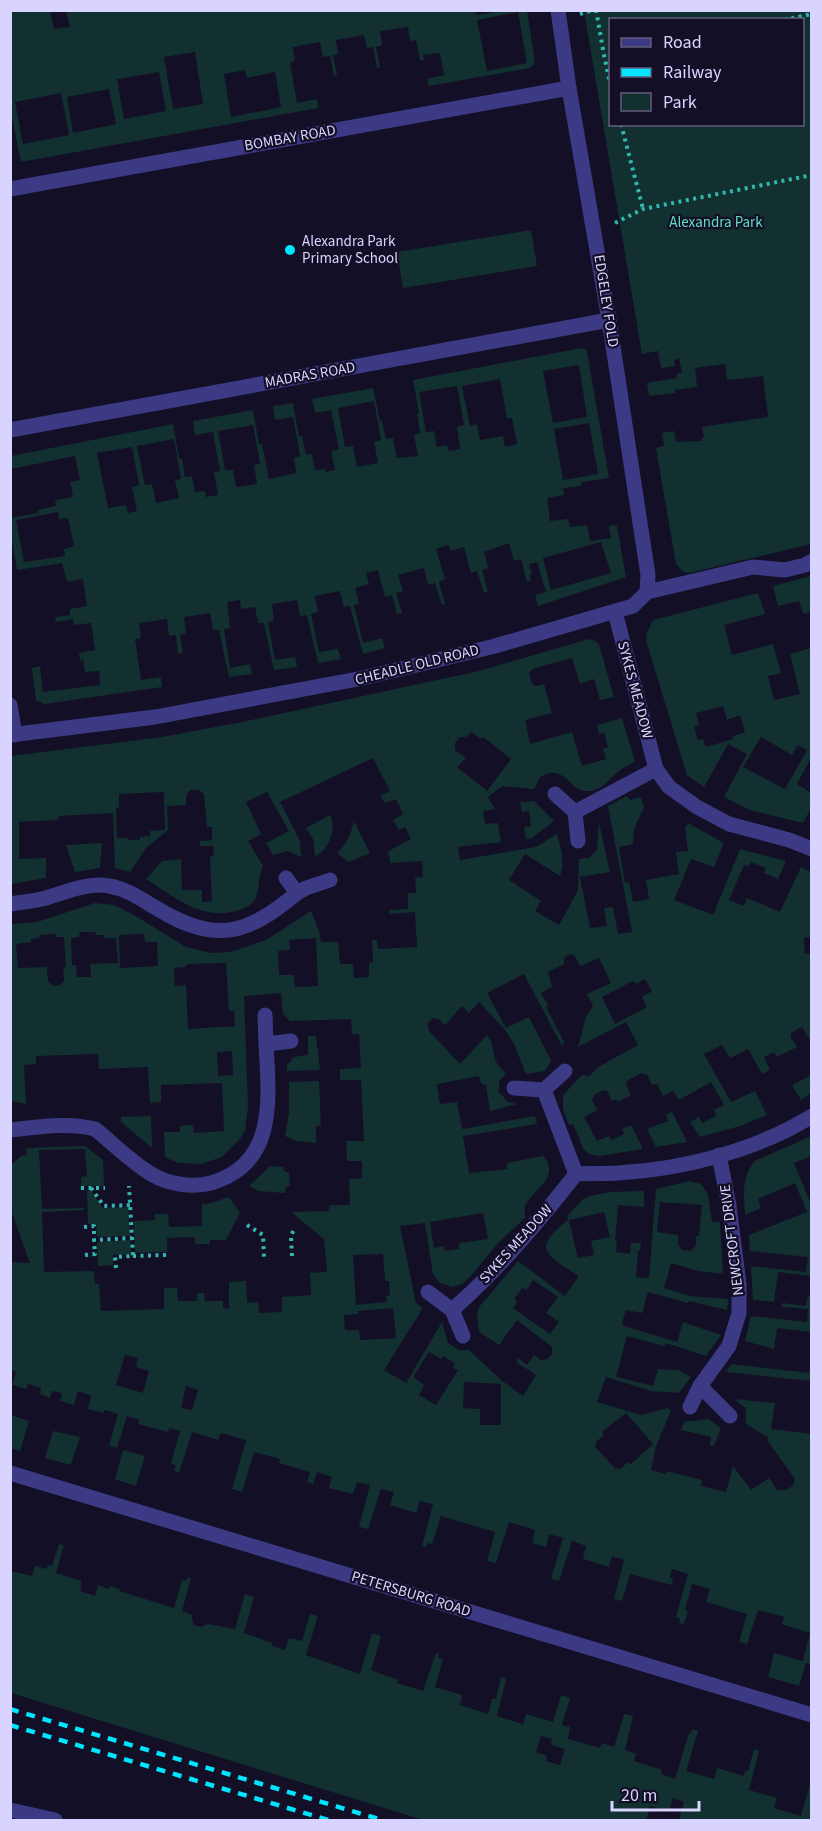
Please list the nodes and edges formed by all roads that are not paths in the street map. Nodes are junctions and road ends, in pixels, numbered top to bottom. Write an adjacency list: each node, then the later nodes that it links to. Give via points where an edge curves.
1 (558, 10): 2 (street, EDGELEY FOLD)
2 (568, 88): 3 (street, BOMBAY ROAD); 4 (street, EDGELEY FOLD)
3 (10, 189)
4 (609, 320): 5 (street, MADRAS ROAD); 7 (street, EDGELEY FOLD, via 648,575)
5 (10, 430)
6 (812, 561): 7 (street, CHEADLE OLD ROAD, via 785,570 753,567)
7 (647, 592): 8 (street, CHEADLE OLD ROAD, via 633,606)
8 (615, 612): 10 (street, CHEADLE OLD ROAD, via 363,678 155,717); 11 (street, SYKES MEADOW)
9 (10, 705): 10 (street)
10 (13, 735)
11 (656, 769): 13 (street); 15 (street, SYKES MEADOW, via 669,787 729,825)
12 (555, 794): 13 (street)
13 (575, 812): 14 (street)
14 (578, 841)
15 (812, 849)
16 (286, 878): 18 (street)
17 (330, 880): 18 (street)
18 (297, 893): 19 (street, via 274,912 226,931 189,926 130,892 108,885 87,886)
19 (10, 904)
20 (265, 1016): 22 (street)
21 (291, 1041): 22 (street)
22 (266, 1044): 27 (street, via 265,1129 256,1150 239,1169 222,1179 204,1185 166,1181 89,1127)
23 (565, 1071): 25 (street)
24 (514, 1088): 25 (street)
25 (544, 1090): 29 (street)
26 (812, 1116): 28 (street)
27 (10, 1130)
28 (719, 1155): 29 (street, via 672,1167); 33 (street, NEWCROFT DRIVE, via 739,1284 739,1313 729,1346)
29 (576, 1174): 31 (street, SYKES MEADOW, via 546,1213)
30 (428, 1292): 31 (street)
31 (452, 1310): 32 (street)
32 (464, 1336)
33 (700, 1386): 34 (street, NEWCROFT DRIVE); 35 (street)
34 (690, 1407)
35 (730, 1416)
36 (10, 1473): 37 (street, PETERSBURG ROAD)
37 (812, 1715)
38 (10, 1810): 39 (street)
39 (56, 1821)

